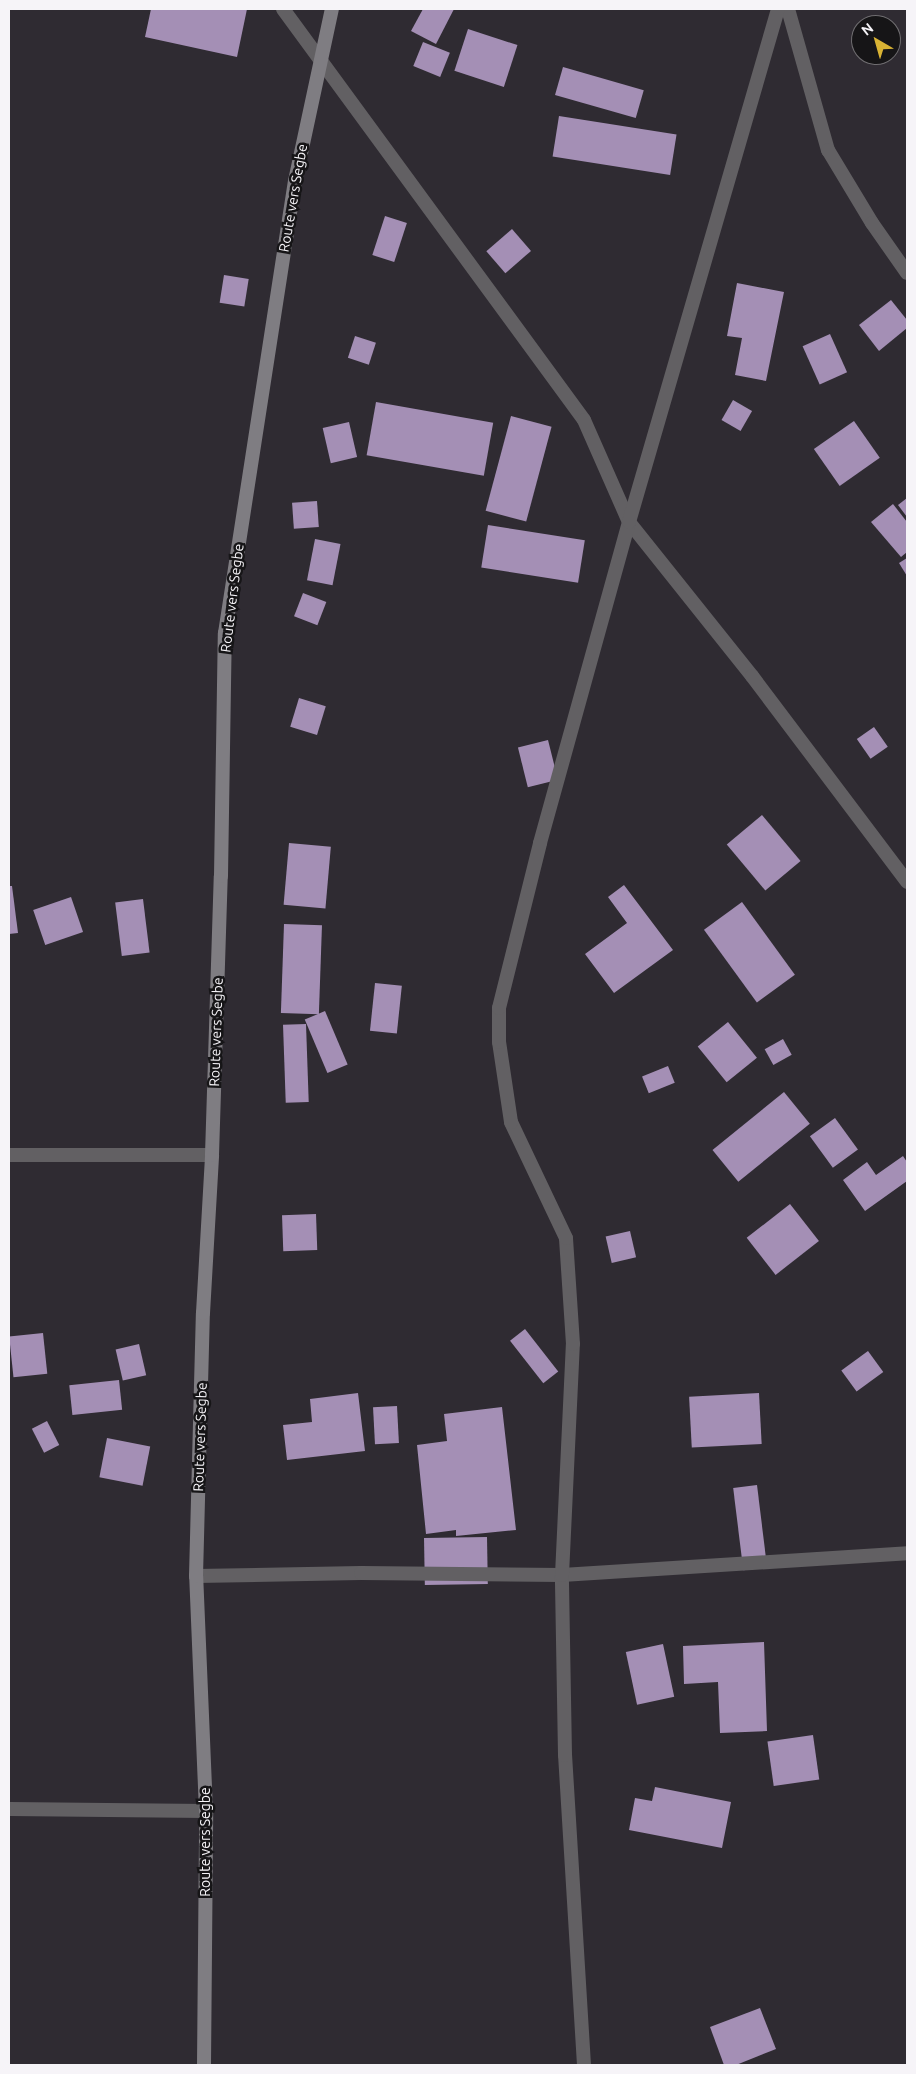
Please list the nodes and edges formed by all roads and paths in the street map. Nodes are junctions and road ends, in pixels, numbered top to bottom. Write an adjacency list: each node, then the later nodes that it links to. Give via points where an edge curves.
1 (283, 9): 5 (street)
2 (332, 9): 5 (main road, Route vers Segbe)
3 (778, 9): 7 (street)
4 (788, 9): 6 (street, via 828,150)
5 (321, 59): 7 (street, via 584,420); 10 (main road, Route vers Segbe, via 295,181 225,633)
6 (907, 273)
7 (629, 522): 8 (street, via 752,676); 12 (street, via 540,843 499,1008 499,1042 511,1122 566,1238 573,1344)
8 (907, 882)
9 (9, 1155): 10 (street)
10 (212, 1155): 13 (main road, Route vers Segbe, via 203,1313)
11 (907, 1553): 12 (street)
12 (562, 1575): 13 (street, via 361,1573); 17 (street, via 565,1755)
13 (196, 1576): 15 (main road, Route vers Segbe)
14 (9, 1809): 15 (street)
15 (206, 1811): 16 (main road, Route vers Segbe)
16 (204, 2065)
17 (584, 2065)

